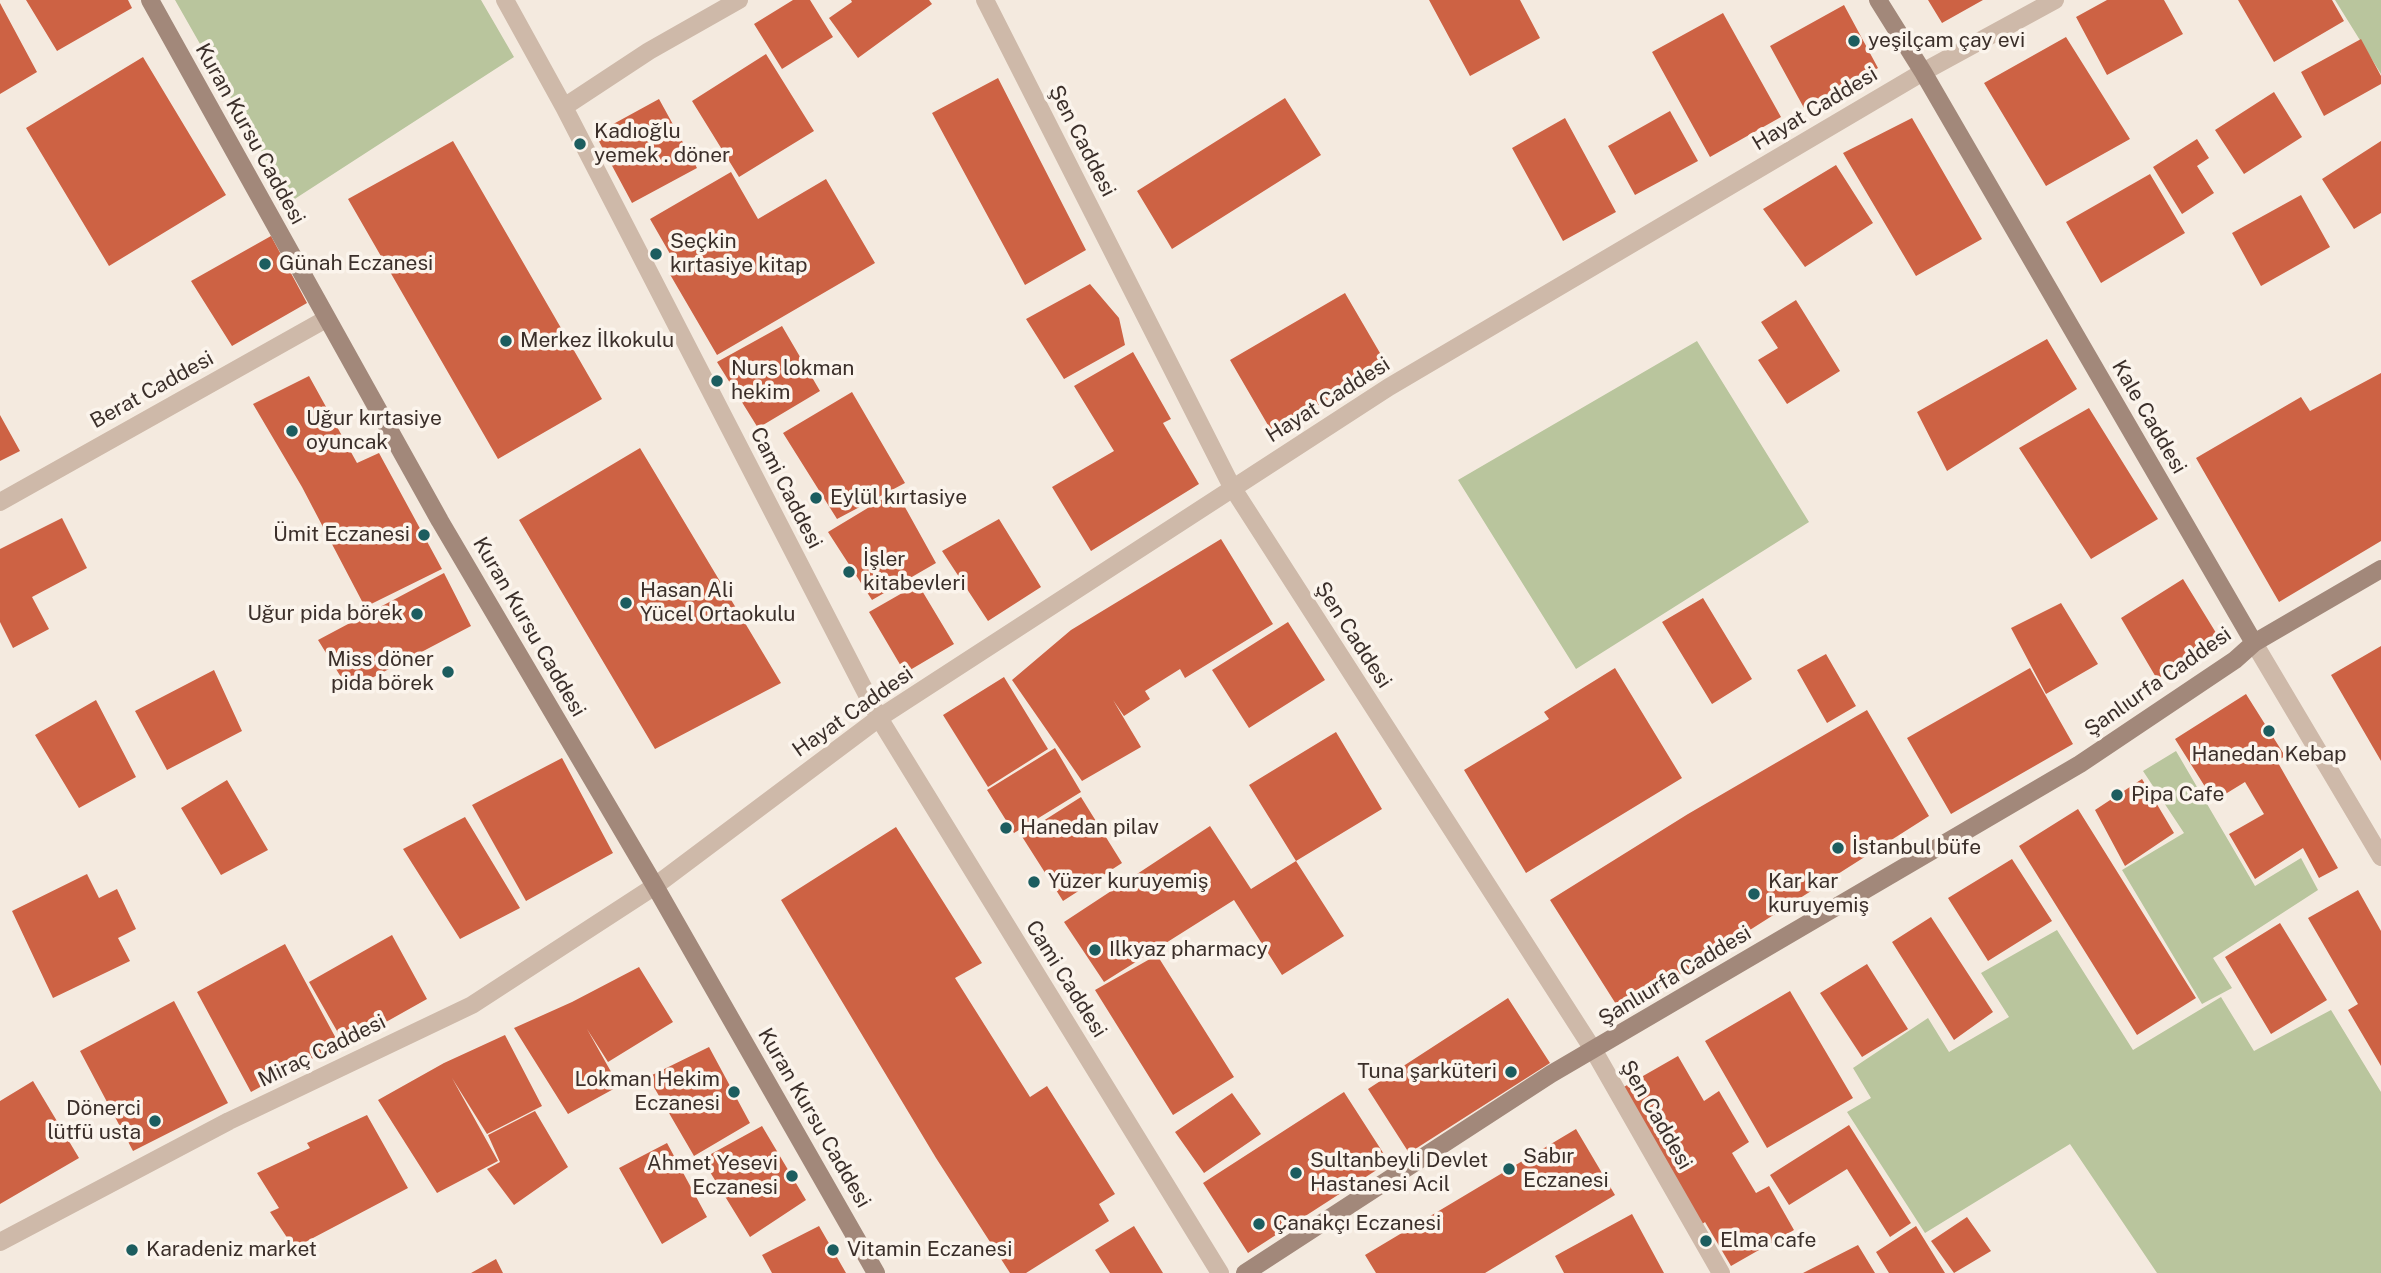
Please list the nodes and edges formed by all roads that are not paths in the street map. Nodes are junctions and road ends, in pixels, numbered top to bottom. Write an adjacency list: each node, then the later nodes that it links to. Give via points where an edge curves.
1 (150, 0): 9 (street, Kuran Kursu Caddesi)
2 (505, 0): 8 (street, Cami Caddesi)
3 (739, 0): 8 (street)
4 (985, 0): 10 (street, Şen Caddesi)
5 (1878, 0): 7 (street, Kale Caddesi)
6 (2055, 0): 7 (street, Hayat Caddesi)
7 (1923, 72): 10 (street, Hayat Caddesi, via 1389,387); 13 (street, Kale Caddesi)
8 (564, 107): 14 (street, Cami Caddesi)
9 (326, 319): 11 (street, Berat Caddesi); 16 (street, Kuran Kursu Caddesi)
10 (1232, 488): 14 (street, Hayat Caddesi); 17 (street, Şen Caddesi)
11 (0, 502)
12 (2381, 569): 13 (street, Şanlıurfa Caddesi)
13 (2254, 643): 15 (street, Kale Caddesi); 17 (street, Şanlıurfa Caddesi, via 2080,764)
14 (879, 718): 16 (street, Hayat Caddesi); 20 (street, Cami Caddesi)
15 (2381, 857)
16 (655, 886): 18 (street, Miraç Caddesi, via 472,1005 229,1121); 19 (street, Kuran Kursu Caddesi)
17 (1594, 1051): 21 (street, Şanlıurfa Caddesi); 22 (street, Şen Caddesi)
18 (0, 1242)
19 (876, 1273)
20 (1220, 1273)
21 (1245, 1273)
22 (1721, 1273)

